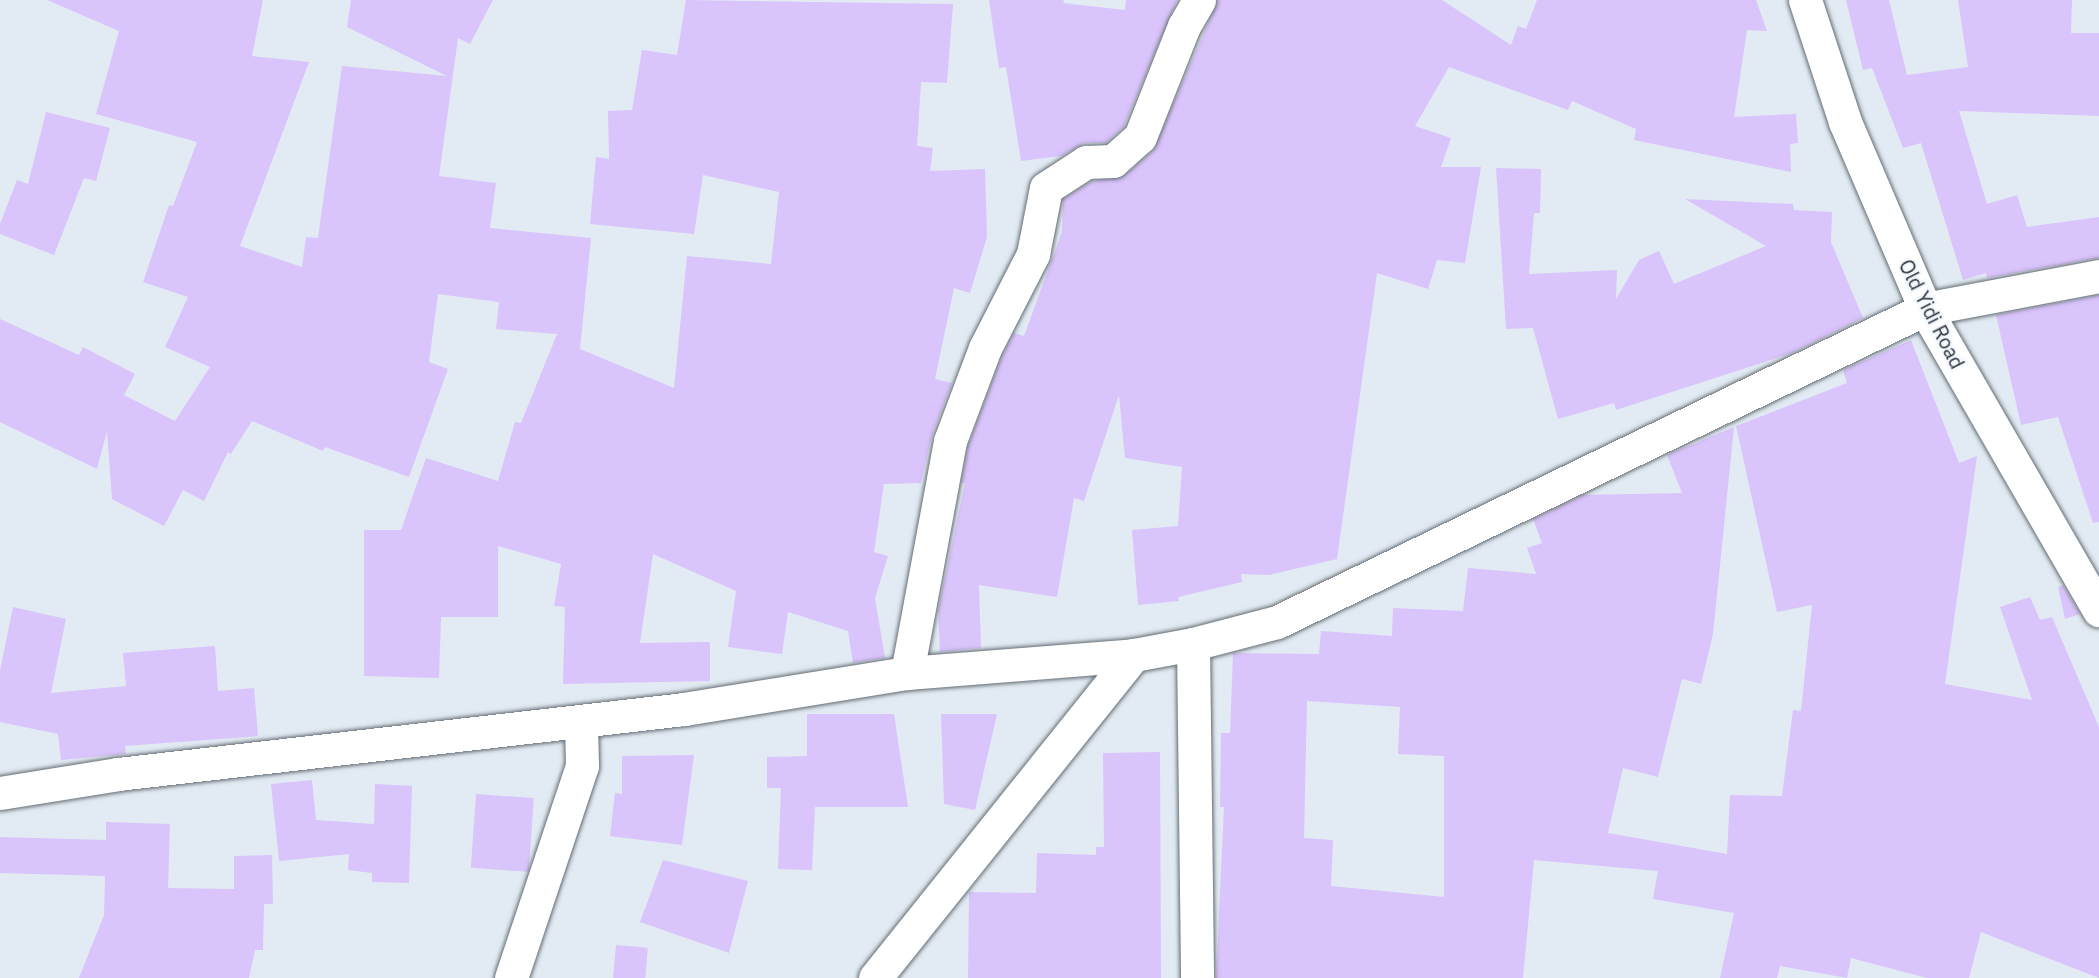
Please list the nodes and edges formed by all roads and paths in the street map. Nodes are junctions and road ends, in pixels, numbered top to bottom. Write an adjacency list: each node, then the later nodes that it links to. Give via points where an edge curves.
1 (1199, 0): 8 (street, via 1184,26 1140,137 1113,161 1086,162 1046,188 1033,254 985,348 950,441)
2 (1805, 0): 4 (street, Old Yidi Road, via 1845,122)
3 (2099, 276): 4 (street)
4 (1925, 309): 5 (street, Old Yidi Road); 6 (street, via 1277,622)
5 (2099, 610)
6 (1193, 644): 7 (street); 13 (street)
7 (1134, 655): 8 (street); 12 (street)
8 (907, 673): 9 (street, via 684,709)
9 (581, 721): 10 (street, via 118,774); 11 (street, via 582,765)
10 (0, 793)
11 (511, 978)
12 (875, 978)
13 (1197, 978)

